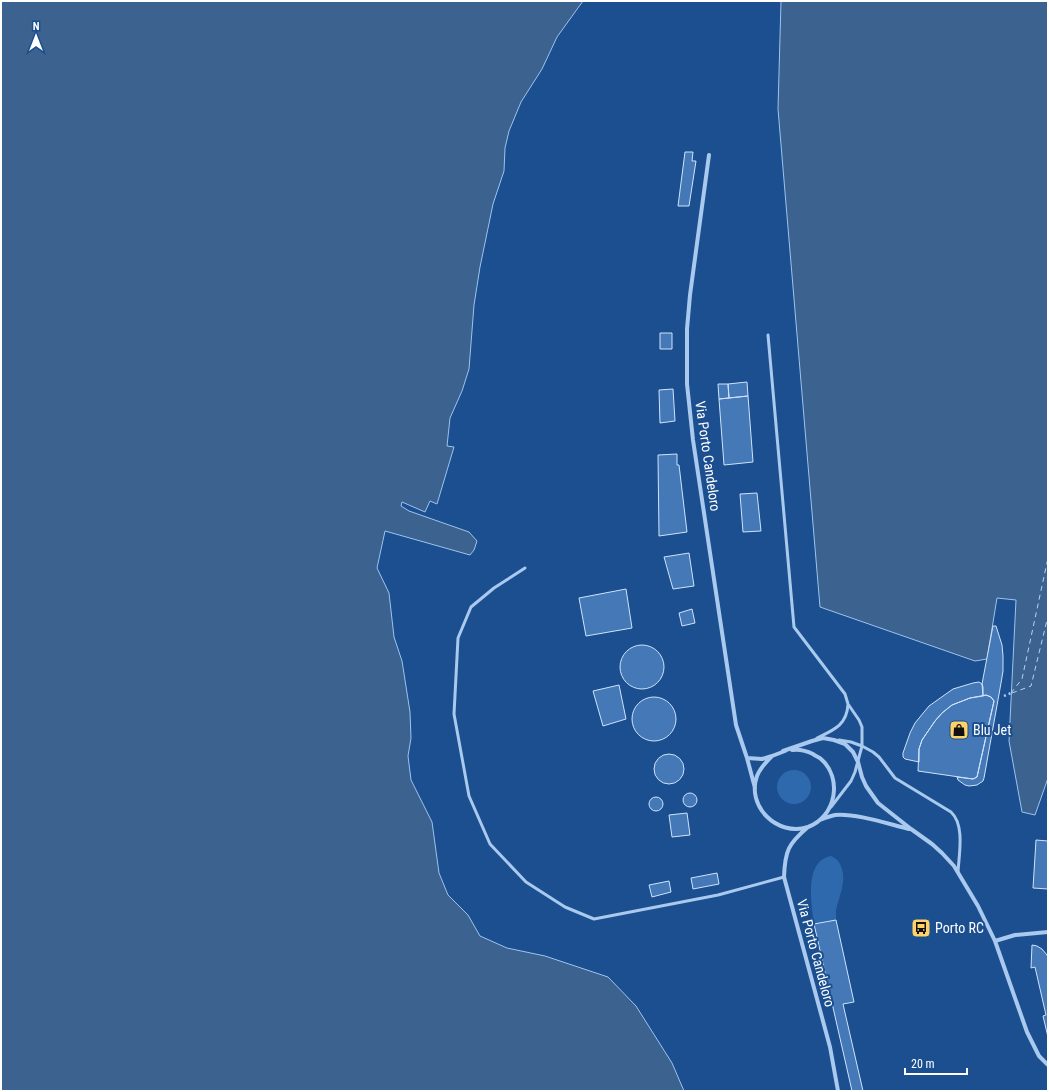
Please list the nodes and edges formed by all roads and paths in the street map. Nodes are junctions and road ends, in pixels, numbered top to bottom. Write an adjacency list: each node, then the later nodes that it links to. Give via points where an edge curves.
1 (709, 155): 12 (street, Via Porto Candeloro, via 690,295 687,384 693,440 736,725)
2 (768, 335): 6 (lane, via 794,627 845,694)
3 (525, 568): 20 (lane, via 471,607 458,638 454,714 469,796 490,844 526,882 565,907 594,919 718,895)
4 (1011, 693): 5 (path)
5 (1004, 696)
6 (848, 704): 8 (lane, via 846,717 835,729); 9 (lane, via 862,727)
7 (834, 740): 8 (street, via 823,738); 9 (lane); 13 (street, via 845,744)
8 (812, 741): 10 (street)
9 (862, 746): 13 (lane); 19 (lane, via 873,752 895,778 955,816 960,833)
10 (783, 751): 11 (street); 15 (street, via 795,749 809,752 821,759 830,770 834,783 834,797)
11 (772, 756): 12 (street, via 762,759); 14 (street, via 760,770)
12 (747, 758): 14 (street, Via Porto Candeloro)
13 (858, 762): 15 (lane, via 851,781); 18 (street, via 866,786 878,803)
14 (755, 788): 17 (street, via 756,801 771,821 782,827 794,829)
15 (829, 810): 16 (street)
16 (820, 820): 17 (street); 18 (street, via 834,815 845,815)
17 (808, 827): 20 (street, Via Porto Candeloro, via 796,837 788,849)
18 (911, 829): 19 (street, via 942,853)
19 (958, 872): 22 (street)
20 (784, 877): 24 (street, Via Porto Candeloro, via 830,1047)
21 (1048, 932): 22 (street)
22 (995, 941): 23 (street, via 1027,1032 1039,1056)
23 (1048, 1065)
24 (838, 1091)

